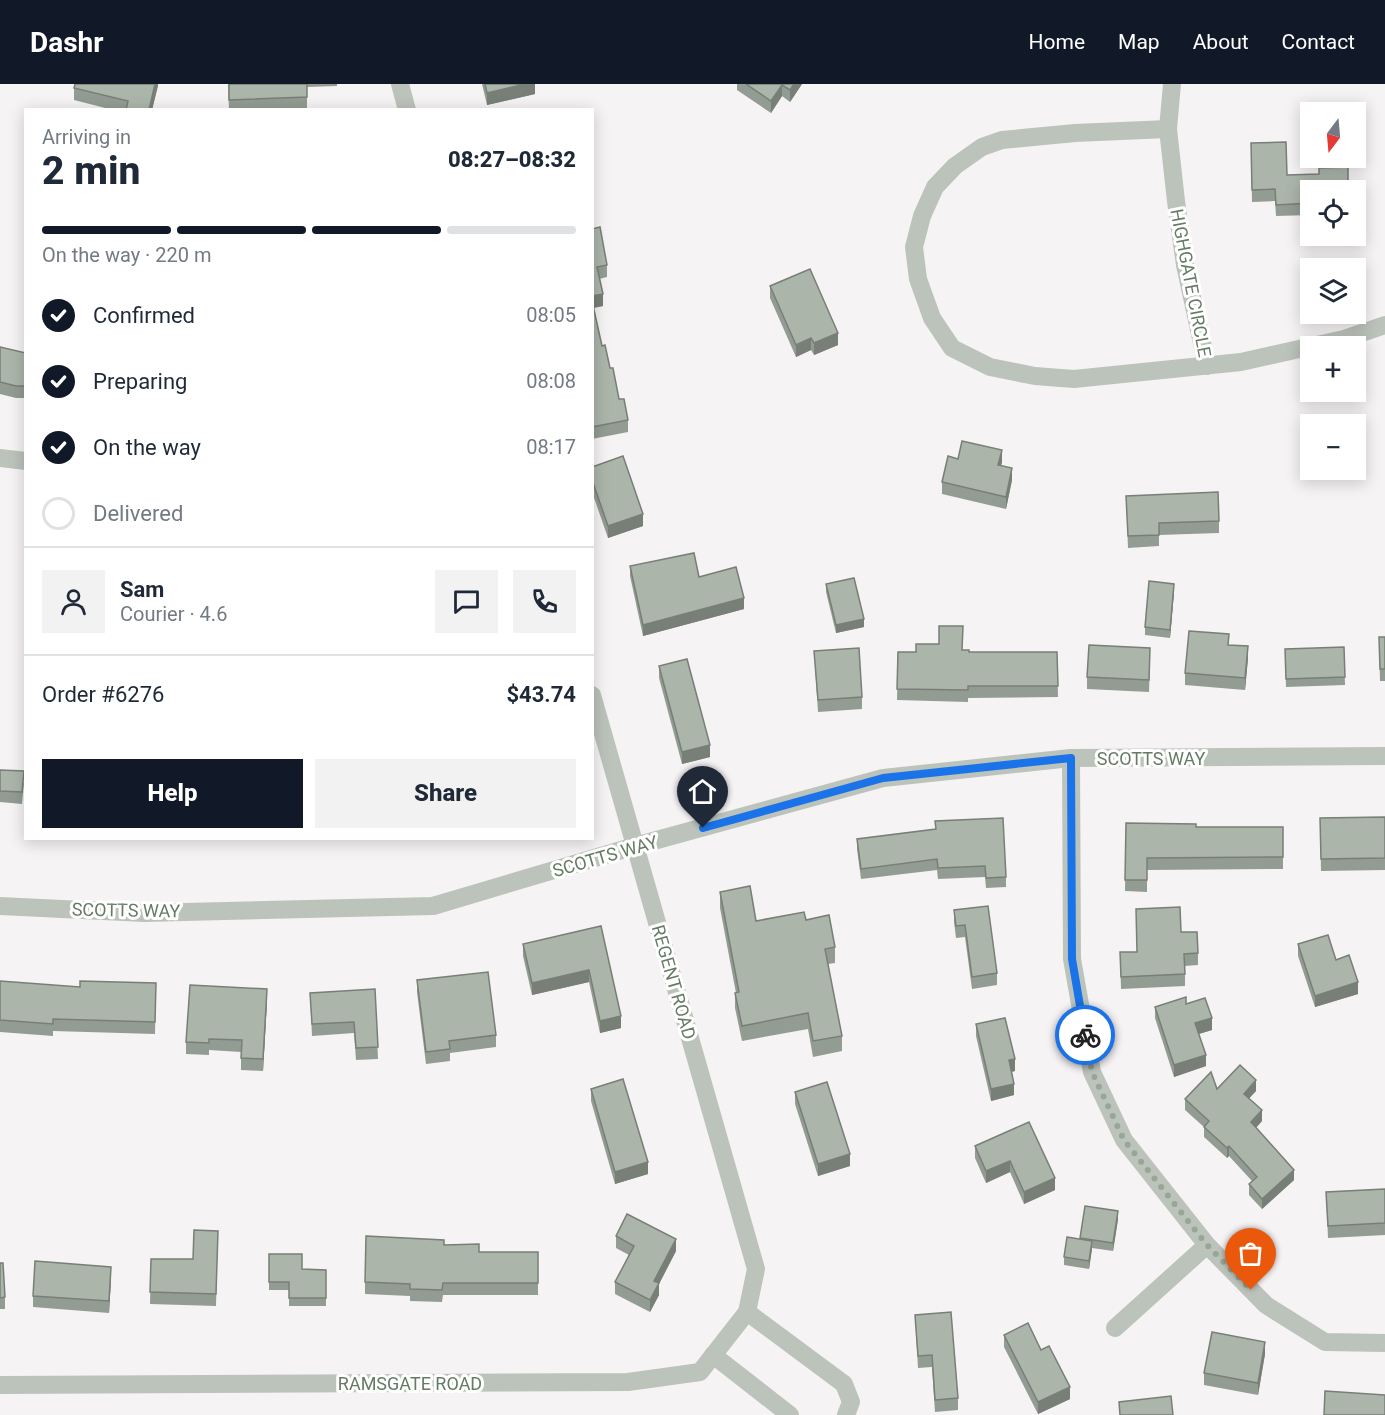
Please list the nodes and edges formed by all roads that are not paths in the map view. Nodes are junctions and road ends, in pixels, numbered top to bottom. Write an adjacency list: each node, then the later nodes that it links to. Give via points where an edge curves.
1 (400, 84): 3 (street)
2 (1172, 84): 4 (street)
3 (406, 108)
4 (1168, 129): 6 (street, HIGHGATE CIRCLE, via 1185,266); 6 (street, HIGHGATE CIRCLE, via 1002,140 982,147 955,166 935,188 914,246 918,279 932,318 952,348 990,367 1074,379)
5 (1385, 325): 6 (street, via 1344,339)
6 (1207, 366)
7 (0, 458): 8 (street)
8 (24, 461)
9 (594, 702): 12 (street, REGENT ROAD)
10 (1385, 756): 11 (street, SCOTTS WAY)
11 (1071, 758): 12 (street, SCOTTS WAY, via 883,778); 14 (street, via 1072,959 1092,1072 1124,1140)
12 (635, 846): 13 (street, SCOTTS WAY, via 433,906 144,913); 15 (street, REGENT ROAD)
13 (0, 906)
14 (1207, 1245): 17 (street); 18 (street, via 1266,1305 1326,1342)
15 (756, 1269): 16 (street, RAMSGATE ROAD)
16 (747, 1312): 19 (street, RAMSGATE ROAD); 22 (street, via 844,1384 850,1402)
17 (1115, 1328)
18 (1385, 1343)
19 (713, 1355): 20 (street, RAMSGATE ROAD, via 700,1371 628,1382); 21 (street)
20 (0, 1385)
21 (790, 1415)
22 (846, 1415)

